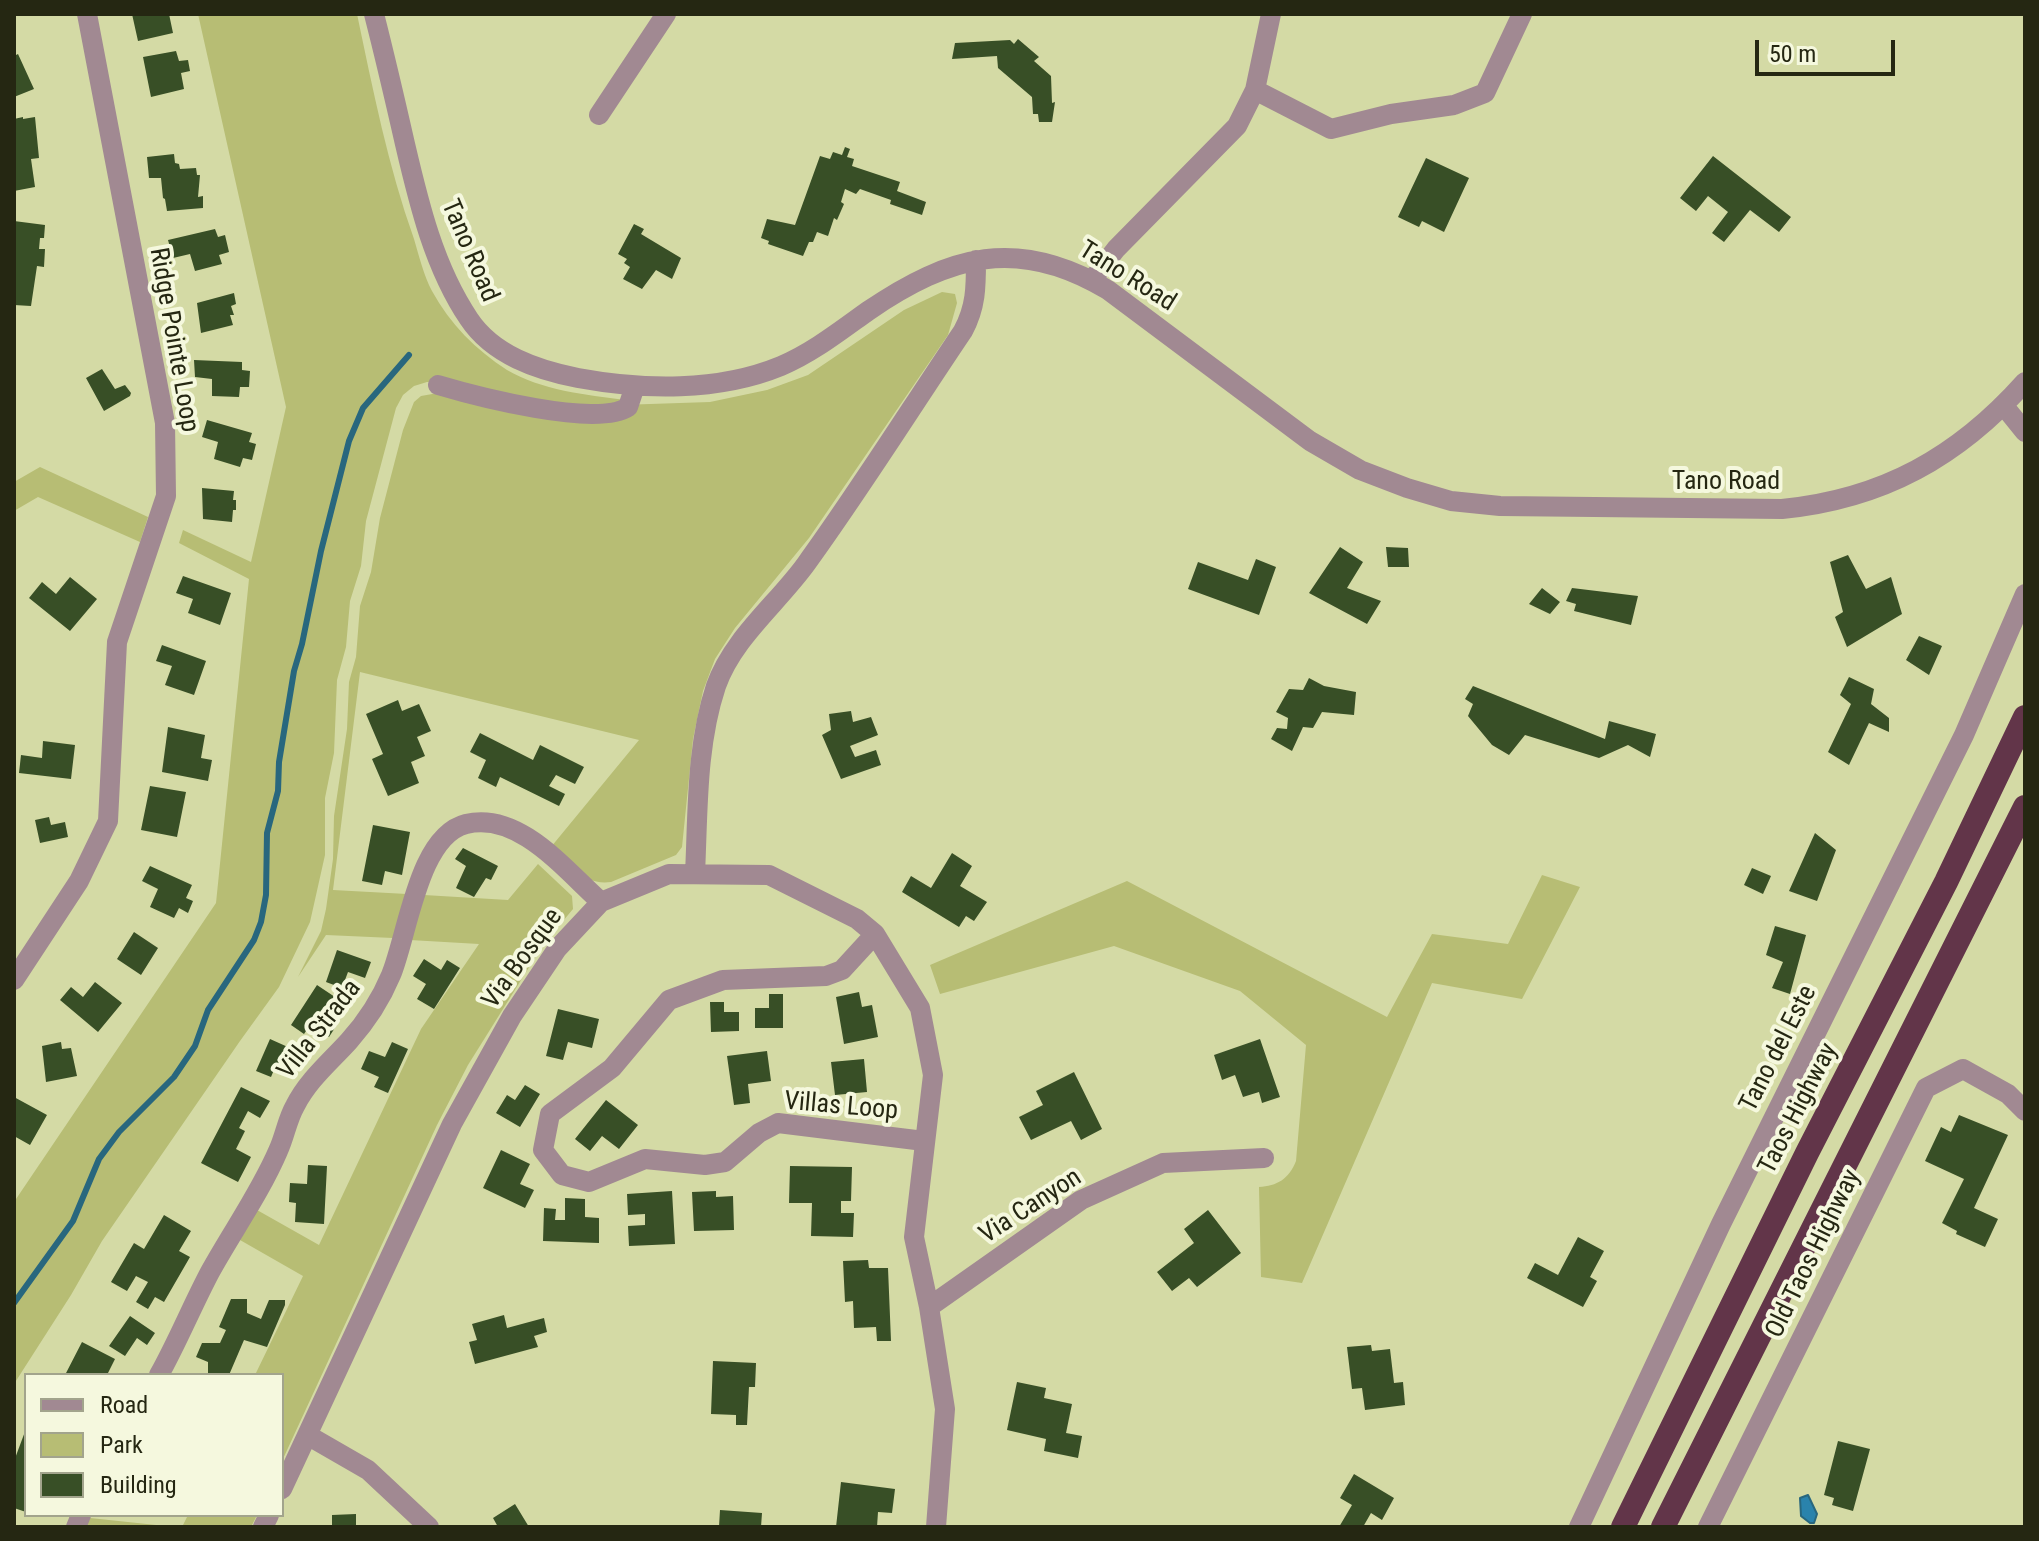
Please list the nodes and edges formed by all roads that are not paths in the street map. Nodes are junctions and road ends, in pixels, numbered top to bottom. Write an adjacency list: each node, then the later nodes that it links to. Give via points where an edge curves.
1 (87, 14): 21 (street, Ridge Pointe Loop, via 165,423 166,496 117,642 108,821 79,881)
2 (374, 14): 12 (street, Tano Road, via 425,221 470,321 502,351 539,369)
3 (666, 14): 7 (street)
4 (1271, 14): 6 (street)
5 (1522, 14): 6 (street, via 1485,93 1454,105 1331,129)
6 (1255, 90): 9 (street, via 1237,126)
7 (599, 115)
8 (976, 260): 9 (street, Tano Road, via 1036,260); 12 (street, Tano Road, via 916,281 799,358 769,370 708,384); 18 (street, via 976,298 963,331 808,562 722,671 701,757)
9 (1092, 280): 13 (street, Tano Road, via 1335,457 1395,484 1476,505 1820,505 1923,468)
10 (2025, 382): 13 (street, Tano Road)
11 (438, 385): 12 (street, via 523,406 614,413 628,407)
12 (635, 386)
13 (2004, 406): 14 (street)
14 (2025, 432)
15 (2025, 594): 31 (street, Tano del Este, via 1964,735 1727,1212)
16 (2025, 717): 32 (highway, Taos Highway)
17 (2025, 807): 33 (highway)
18 (695, 874): 19 (street, Via Bosque, via 669,874); 20 (street, Via Bosque, via 769,875 857,919)
19 (601, 902): 26 (street, Villa Strada, via 516,828 466,824 439,841 379,999 294,1107 279,1149); 27 (street, Via Bosque, via 535,980 460,1110)
20 (875, 934): 23 (street, Via Bosque, via 920,1008 933,1075); 23 (street, Villas Loop, via 842,970 826,976 723,980 669,1000 612,1068 550,1114 543,1150 562,1175 589,1182 645,1159 725,1162 778,1123)
21 (14, 980)
22 (2025, 1111): 34 (street, Old Taos Highway, via 2008,1094 1963,1069 1926,1088)
23 (924, 1141): 25 (street, Via Bosque, via 914,1237)
24 (1264, 1158): 25 (street, Via Canyon, via 1163,1163 1149,1169 1081,1200)
25 (929, 1307): 30 (street, Via Bosque, via 945,1409)
26 (160, 1373)
27 (309, 1436): 28 (street, Via Bosque); 29 (street, via 368,1470)
28 (284, 1485)
29 (429, 1527)
30 (936, 1527)
31 (1579, 1527)
32 (1623, 1527)
33 (1663, 1527)
34 (1708, 1527)

